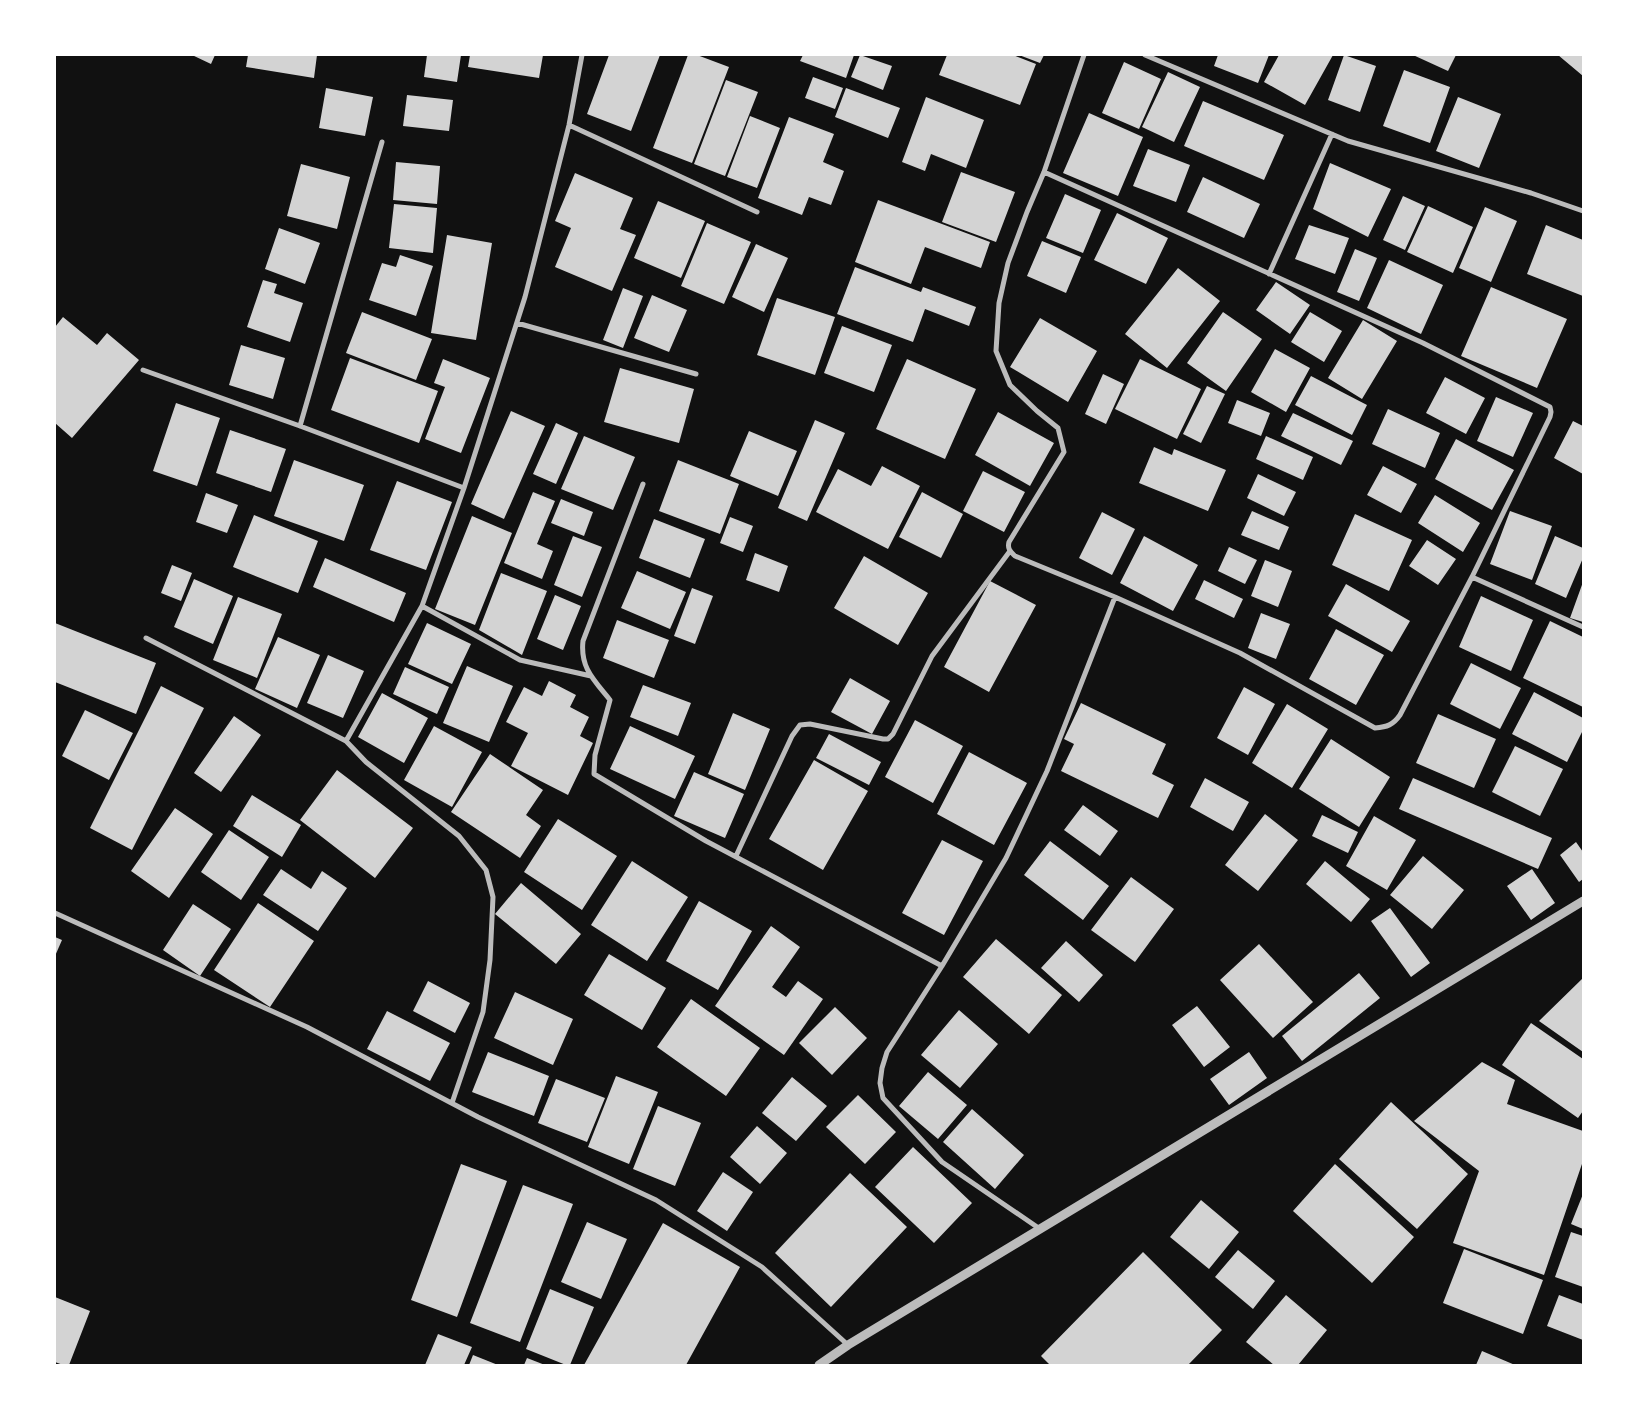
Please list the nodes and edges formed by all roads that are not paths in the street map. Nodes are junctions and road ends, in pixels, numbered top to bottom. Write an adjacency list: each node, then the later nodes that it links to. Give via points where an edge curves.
1 (582, 55): 4 (street)
2 (1084, 55): 7 (street)
3 (1145, 55): 5 (street)
4 (569, 125): 8 (street); 11 (street)
5 (1332, 134): 9 (street, via 1531,193); 10 (street)
6 (382, 142): 14 (street)
7 (1044, 172): 10 (street); 17 (street, via 1008,263 999,303 996,350 1010,384 1058,428 1064,452 1009,542)
8 (757, 212)
9 (1583, 212)
10 (1269, 274): 18 (street, via 1423,343 1550,407 1550,417)
11 (517, 322): 13 (street); 16 (street)
12 (143, 370): 14 (street)
13 (696, 374)
14 (300, 426): 16 (street)
15 (643, 484): 23 (street, via 583,641 584,663)
16 (464, 488): 20 (street)
17 (1010, 551): 19 (street, via 1015,556); 25 (street, via 932,656 888,739 810,724 800,725)
18 (1472, 577): 19 (street, via 1400,715 1385,728 1375,728 1240,654); 21 (street)
19 (1115, 597): 28 (street, via 1047,771 1006,858)
20 (422, 606): 23 (street, via 520,660); 24 (street)
21 (1583, 627)
22 (146, 638): 24 (street)
23 (591, 676): 25 (street, via 610,700 594,755 594,774)
24 (346, 741): 29 (street, via 366,762 459,836 486,870 493,897 483,1012)
25 (736, 856): 28 (street)
26 (1583, 900): 30 (street)
27 (55, 913): 29 (street, via 307,1027)
28 (942, 966): 30 (street, via 888,1052 880,1083 883,1098 942,1162)
29 (452, 1103): 31 (street, via 656,1200 762,1267)
30 (1040, 1229): 31 (street)
31 (848, 1345): 32 (street)
32 (818, 1365)

